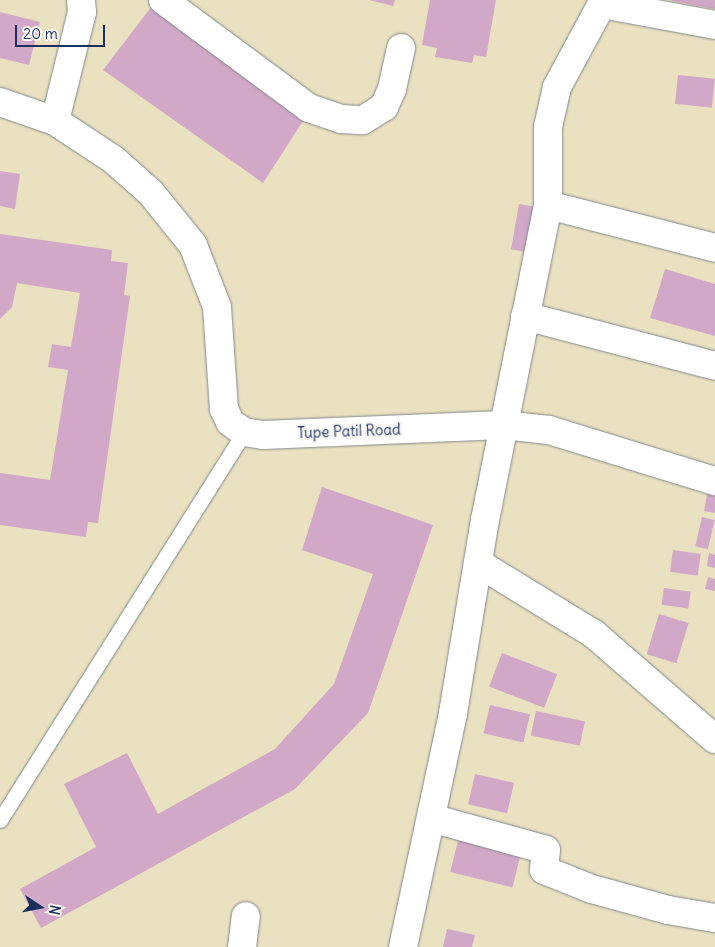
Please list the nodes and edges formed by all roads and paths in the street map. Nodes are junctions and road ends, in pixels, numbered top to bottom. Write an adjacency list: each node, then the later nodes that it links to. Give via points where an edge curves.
1 (80, 0): 7 (street, via 68,8)
2 (162, 0): 5 (street, via 309,108 341,119 363,120 384,107 392,89)
3 (603, 2): 4 (street); 8 (street, via 557,87 548,127)
4 (715, 25)
5 (401, 48)
6 (0, 102): 7 (street)
7 (46, 118): 13 (street, via 114,160 144,186 193,244 217,307 224,409 230,422)
8 (548, 205): 9 (street); 10 (street)
9 (715, 248)
10 (525, 316): 11 (street); 12 (street)
11 (715, 366)
12 (503, 424): 13 (street, Tupe Patil Road, via 264,435); 14 (street, Tupe Patil Road, via 549,430); 15 (street)
13 (244, 432): 18 (lane)
14 (715, 481)
15 (478, 563): 16 (street, via 594,634); 17 (street, via 453,713)
16 (715, 739)
17 (431, 818): 20 (street, via 546,850 544,870 592,889 668,910); 22 (street)
18 (0, 820)
19 (246, 916): 21 (street)
20 (715, 918)
21 (242, 947)
22 (403, 947)

